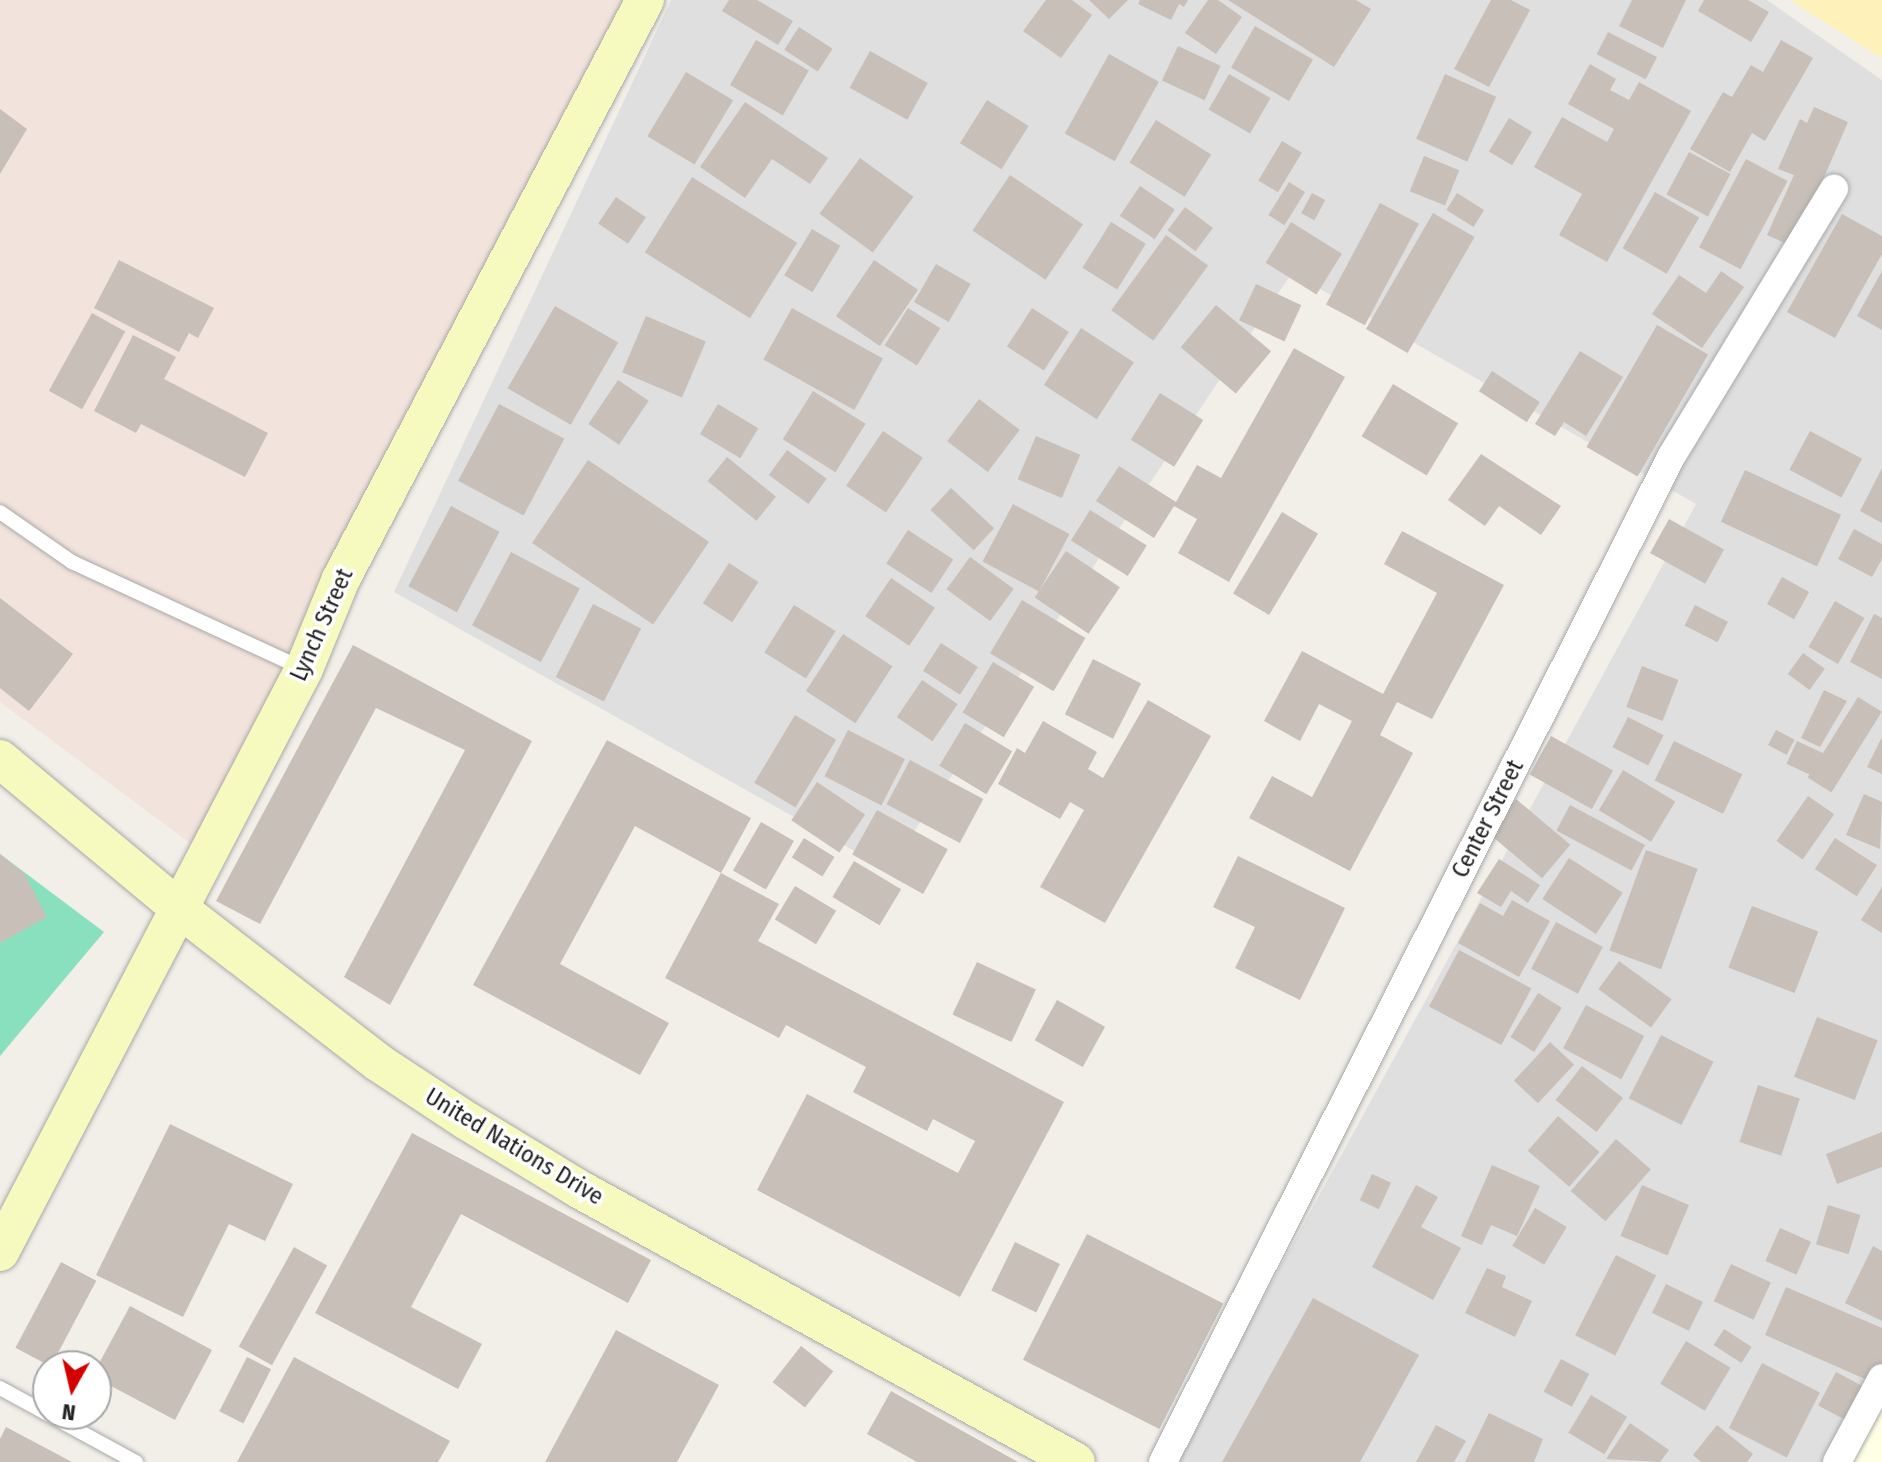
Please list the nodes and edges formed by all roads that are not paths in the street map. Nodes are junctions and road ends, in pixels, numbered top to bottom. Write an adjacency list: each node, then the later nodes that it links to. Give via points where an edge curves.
1 (645, 0): 4 (street, Lynch Street, via 341,579)
2 (1834, 189): 12 (street, Center Street, via 1671,457)
3 (0, 512): 4 (lane, via 72,562)
4 (304, 669): 6 (street, Lynch Street)
5 (0, 759): 6 (street, United Nations Drive)
6 (181, 910): 7 (street, Lynch Street); 11 (street, United Nations Drive, via 379,1063 467,1121 577,1188)
7 (0, 1252)
8 (1882, 1378): 13 (street)
9 (0, 1388): 10 (lane)
10 (136, 1462)
11 (1076, 1462)
12 (1163, 1462)
13 (1837, 1462)

